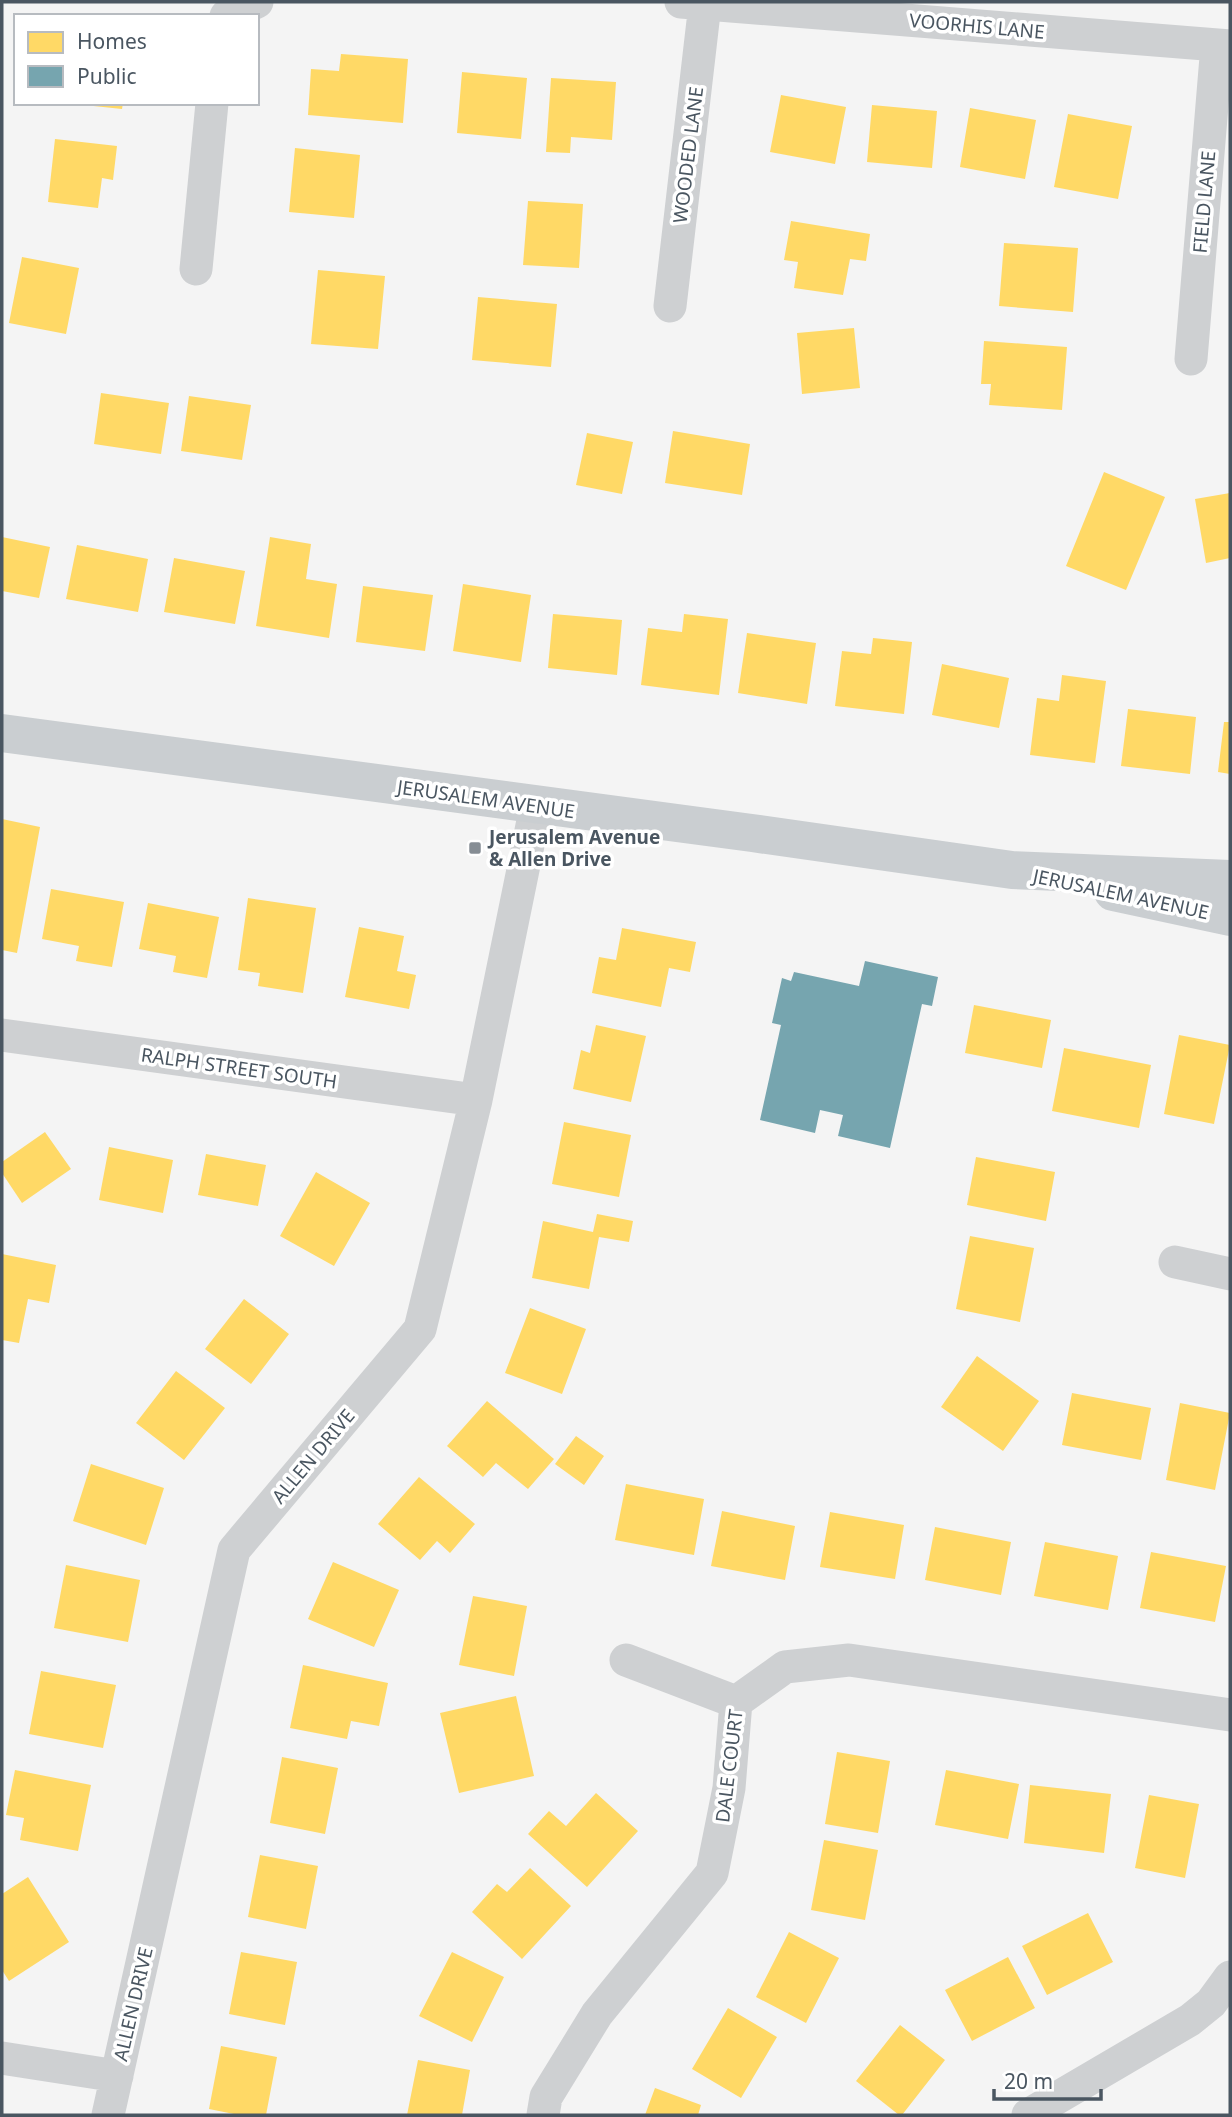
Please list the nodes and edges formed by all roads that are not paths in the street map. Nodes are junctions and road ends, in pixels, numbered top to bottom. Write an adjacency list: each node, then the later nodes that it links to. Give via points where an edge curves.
1 (257, 2): 3 (street)
2 (693, 3): 4 (street, VOORHIS LANE); 7 (street, WOODED LANE)
3 (230, 14)
4 (1224, 45): 8 (street, FIELD LANE)
5 (212, 105): 6 (street)
6 (196, 269)
7 (670, 306)
8 (1191, 359)
9 (2, 733): 10 (main road, JERUSALEM AVENUE)
10 (536, 806): 11 (main road, JERUSALEM AVENUE); 15 (street, ALLEN DRIVE)
11 (1012, 870): 12 (main road, JERUSALEM AVENUE); 13 (main road, JERUSALEM AVENUE)
12 (1230, 878)
13 (1230, 918)
14 (2, 1035): 15 (street, RALPH STREET SOUTH)
15 (476, 1100): 23 (street, ALLEN DRIVE, via 420,1329 234,1550)
16 (1175, 1262): 17 (street)
17 (1230, 1274)
18 (626, 1660): 19 (street)
19 (736, 1702): 20 (street, DALE COURT, via 785,1667 849,1660); 25 (street, DALE COURT, via 729,1788 712,1873 597,2014 546,2096)
20 (1230, 1715)
21 (1230, 1977): 26 (street, via 1211,2003 1190,2020)
22 (2, 2058): 23 (street)
23 (117, 2076): 24 (street, ALLEN DRIVE)
24 (108, 2115)
25 (543, 2115)
26 (1028, 2115)

